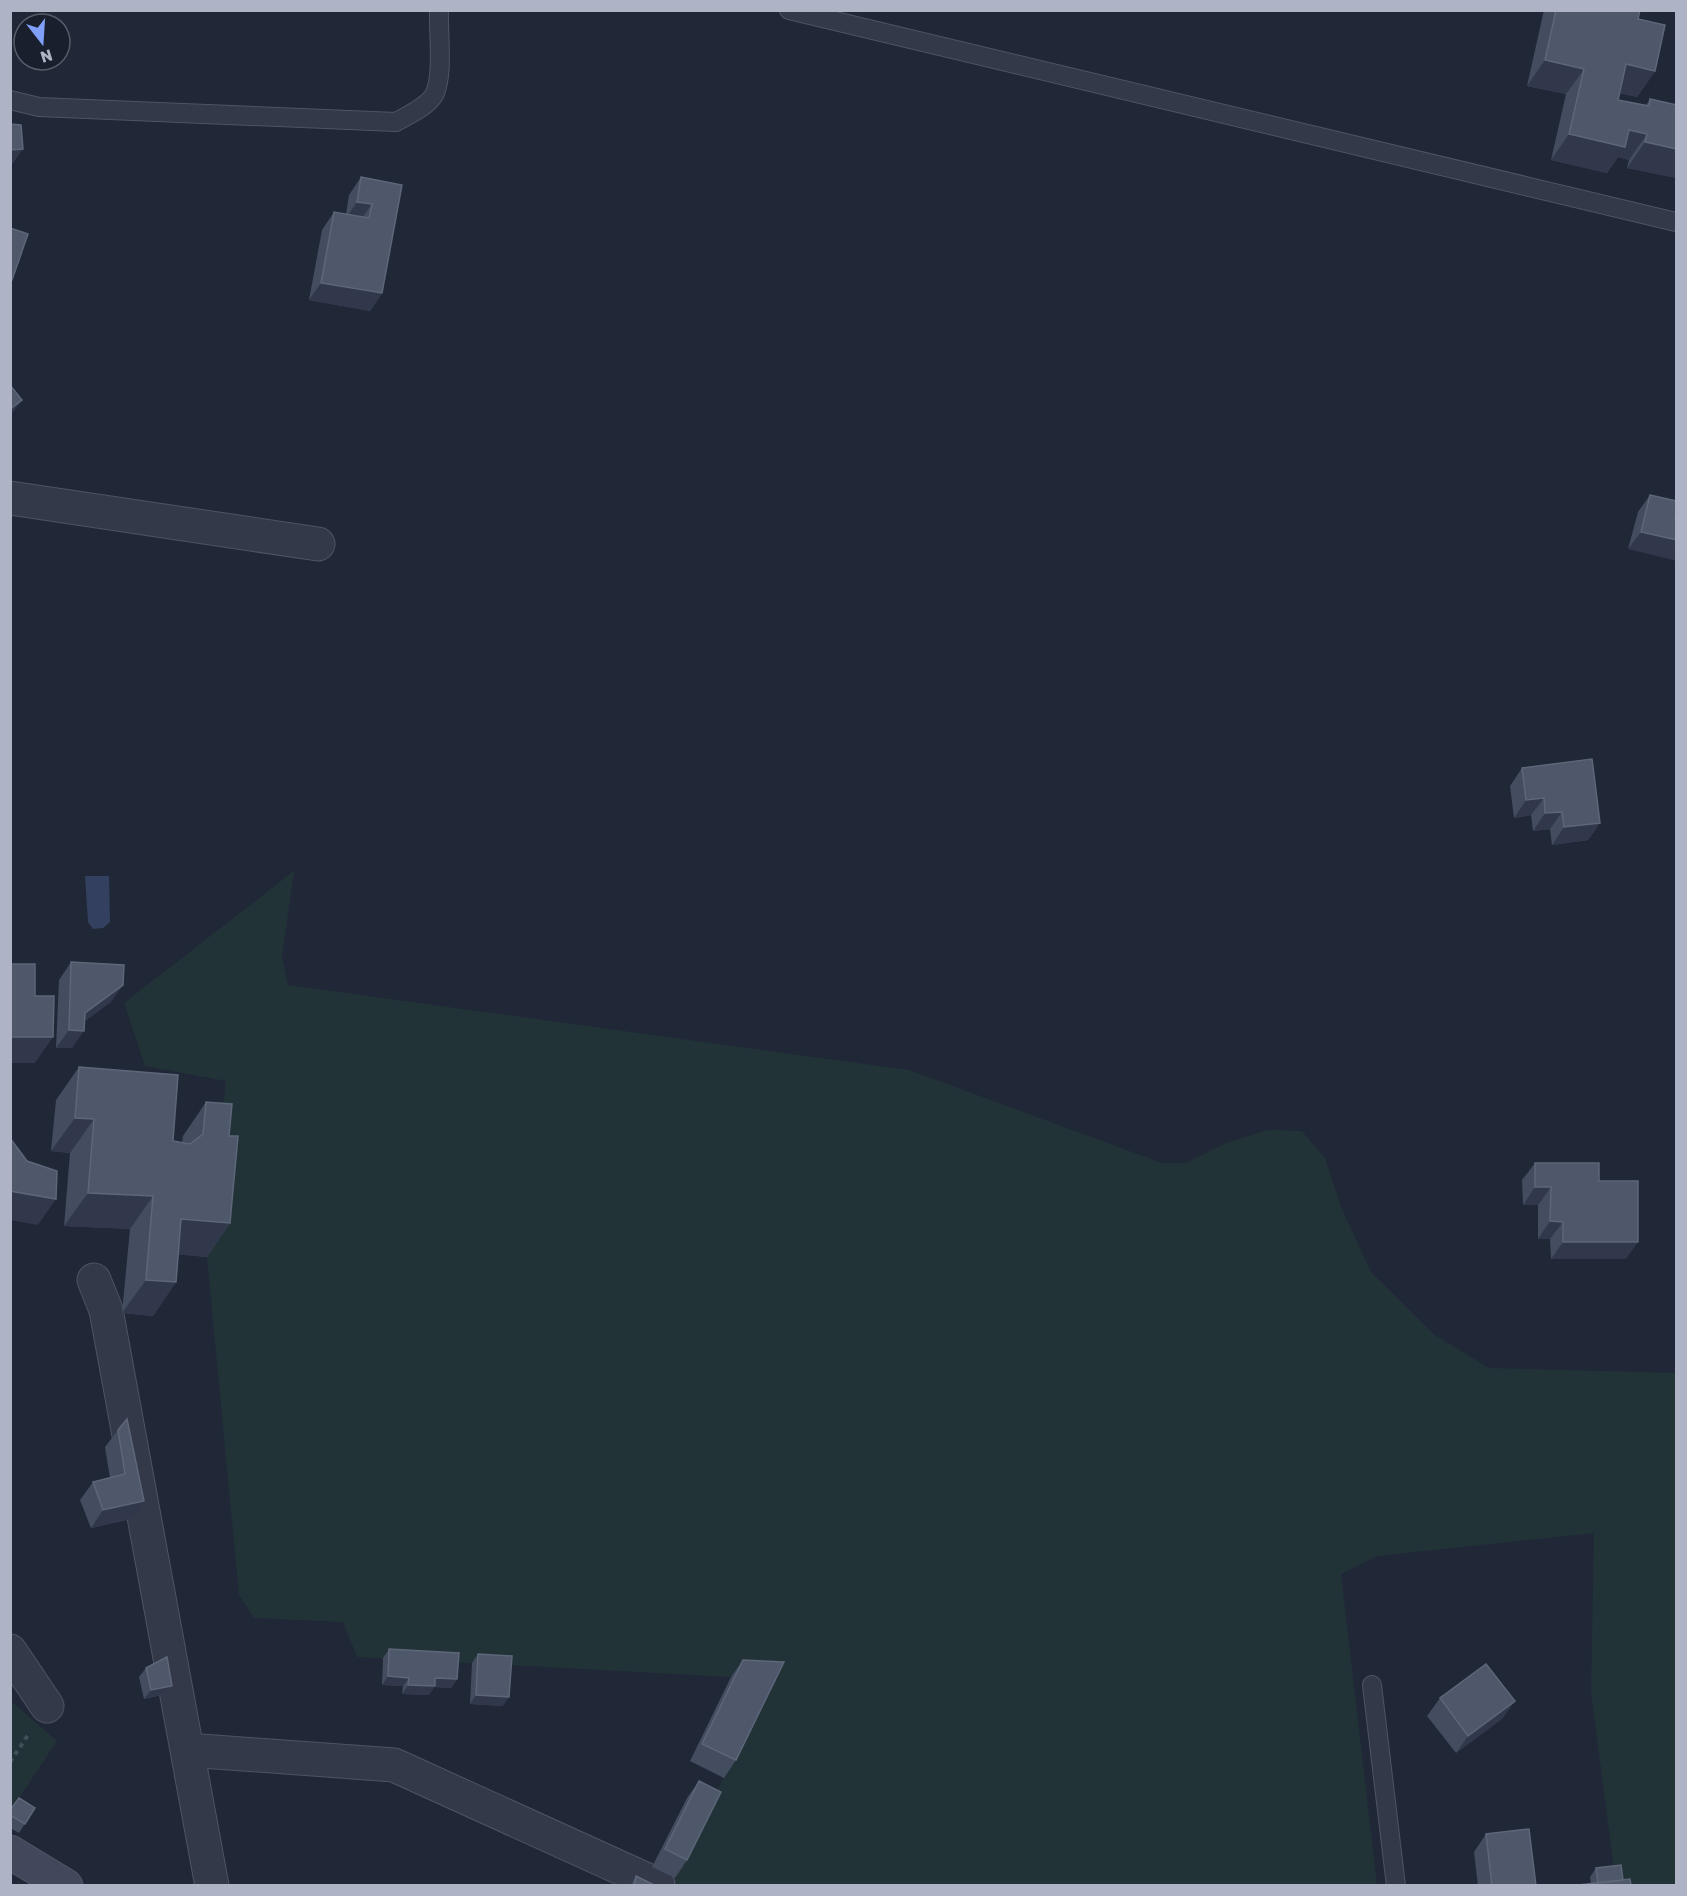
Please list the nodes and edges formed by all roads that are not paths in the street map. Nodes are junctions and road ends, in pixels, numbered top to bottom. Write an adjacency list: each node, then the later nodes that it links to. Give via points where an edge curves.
1 (439, 10): 3 (lane, via 439,68 434,95 396,122 39,107)
2 (789, 10): 4 (lane)
3 (10, 100)
4 (1677, 222)
5 (10, 498): 6 (street)
6 (318, 544)
7 (94, 1280): 11 (street, via 106,1310)
8 (10, 1651): 10 (street)
9 (1372, 1685): 16 (lane)
10 (47, 1706)
11 (188, 1750): 13 (street, via 394,1765); 15 (street)
12 (10, 1852): 14 (street)
13 (658, 1885)
14 (66, 1886)
15 (212, 1886)
16 (1396, 1886)

